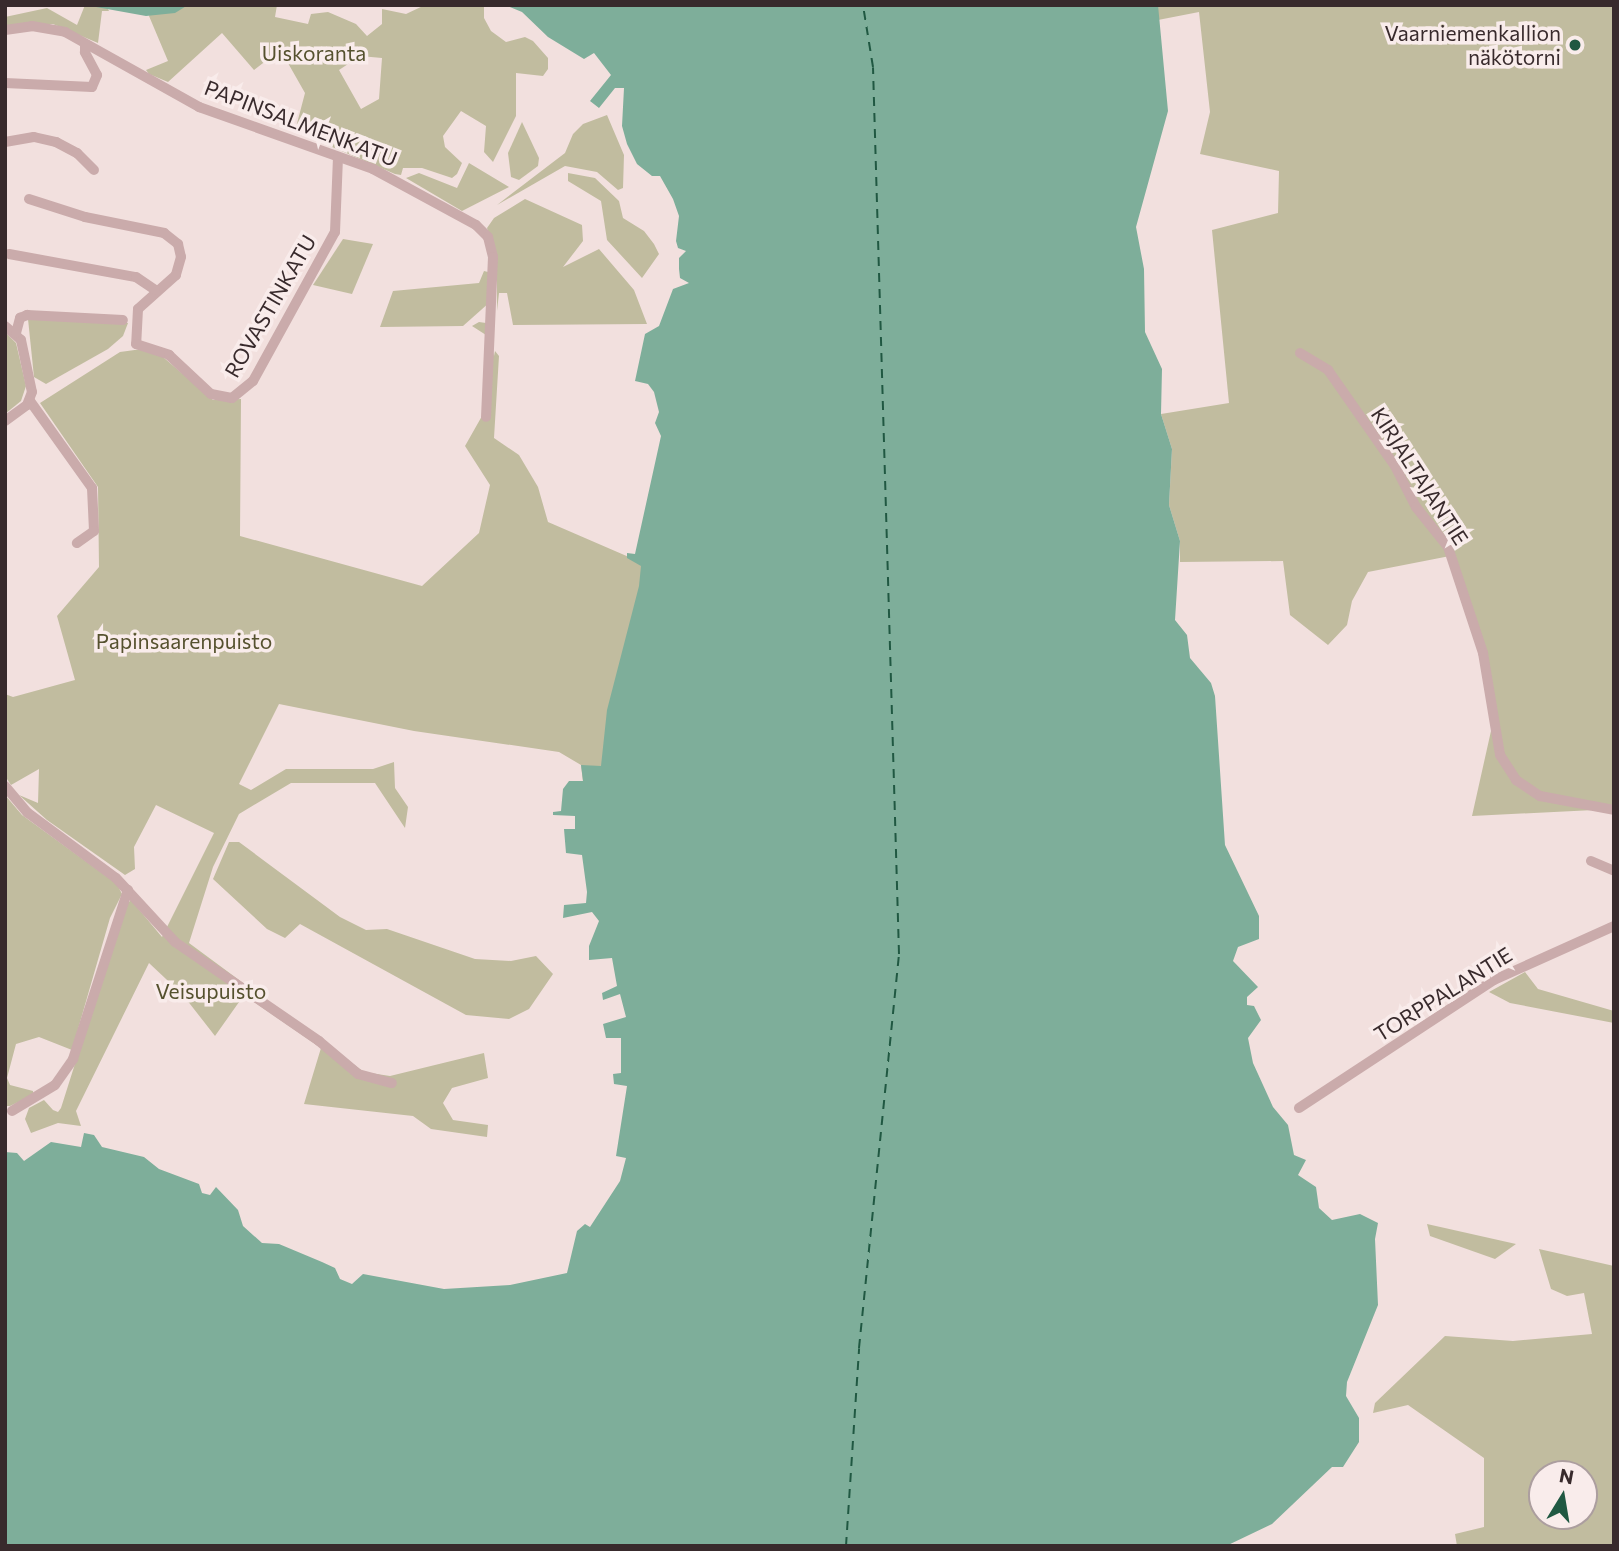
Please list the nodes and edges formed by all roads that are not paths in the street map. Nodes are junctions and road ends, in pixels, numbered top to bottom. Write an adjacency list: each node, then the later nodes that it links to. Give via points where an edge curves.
1 (5, 30): 2 (street, PAPINSALMENKATU, via 47,27)
2 (85, 44): 3 (street, via 97,75 92,87); 5 (street, PAPINSALMENKATU, via 206,110 242,125 296,138)
3 (5, 83)
4 (5, 142): 6 (street, via 34,137 56,142 77,153)
5 (338, 157): 9 (street, ROVASTINKATU, via 335,232 246,390 232,398 211,394 169,355 136,344 138,309); 15 (street, PAPINSALMENKATU, via 421,193 488,237 494,257)
6 (94, 170)
7 (29, 199): 9 (street, via 85,217 164,233 180,252 180,265 173,278)
8 (9, 254): 9 (street, via 136,276)
9 (155, 290)
10 (123, 320): 12 (street, via 27,315 20,318)
11 (5, 326): 12 (street)
12 (16, 333): 14 (street)
13 (1300, 353): 19 (street, KIRJALTAJANTIE, via 1328,370 1395,466 1416,507 1448,547 1483,653 1500,755 1516,780 1540,796)
14 (31, 397): 16 (street); 17 (street, via 92,488 94,531)
15 (486, 417)
16 (5, 421)
17 (78, 543)
18 (5, 786): 22 (street, via 28,813)
19 (1614, 810)
20 (1591, 861): 21 (street)
21 (1614, 871)
22 (128, 890): 24 (street, via 175,942 358,1074); 26 (street, via 73,1059 55,1084)
23 (1614, 926): 25 (street, TORPPALANTIE, via 1494,980)
24 (392, 1083)
25 (1300, 1108)
26 (12, 1111)

